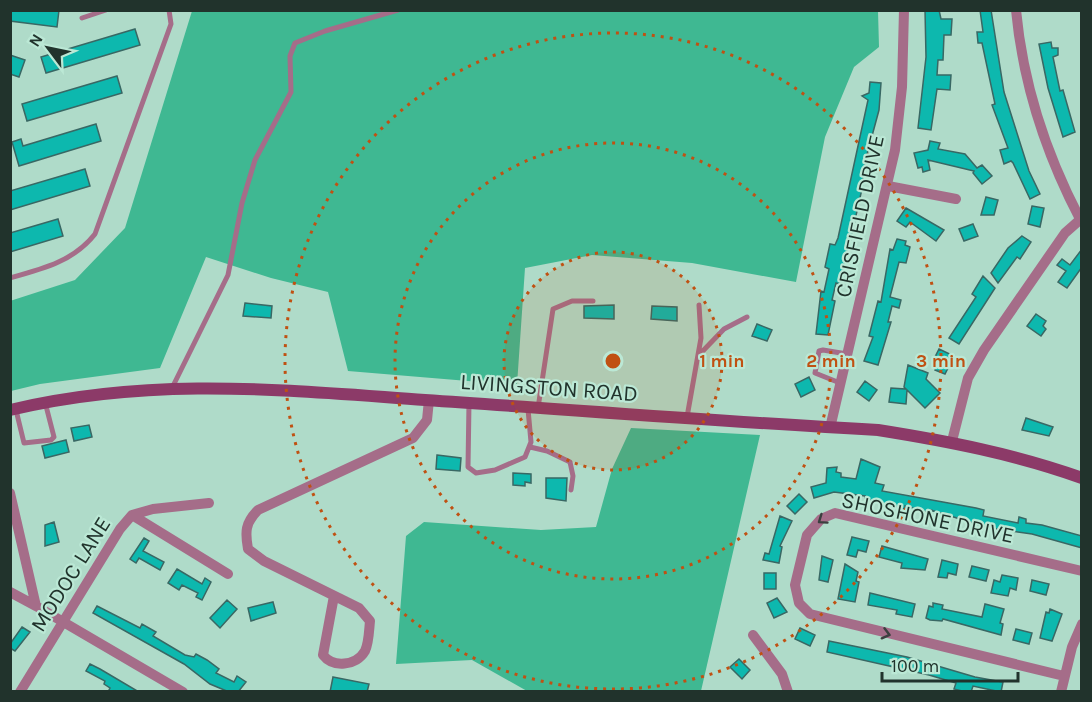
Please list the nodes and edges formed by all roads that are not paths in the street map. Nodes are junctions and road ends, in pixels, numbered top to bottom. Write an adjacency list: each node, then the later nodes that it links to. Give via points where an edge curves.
1 (106, 10): 6 (lane)
2 (169, 10): 10 (lane, via 171,24 94,234 82,250 69,258)
3 (398, 10): 17 (lane, via 296,43 290,56 291,92 255,160 228,275)
4 (904, 10): 7 (street, CRISFIELD DRIVE, via 900,109)
5 (1016, 10): 9 (street, via 1032,101 1055,168)
6 (82, 18)
7 (888, 186): 8 (street); 14 (street, CRISFIELD DRIVE)
8 (956, 199)
9 (1081, 218): 25 (street, via 1065,233 984,350 968,378)
10 (10, 278)
11 (593, 301): 21 (lane, via 572,301 553,309)
12 (699, 305): 15 (lane, via 701,338)
13 (747, 317): 15 (lane, via 724,329)
14 (848, 354): 16 (street, CRISFIELD DRIVE); 16 (lane, via 819,351 815,373)
15 (697, 358): 23 (lane)
16 (840, 383): 24 (street, CRISFIELD DRIVE)
17 (172, 388): 18 (main road, LIVINGSTON ROAD, via 222,387); 19 (main road, LIVINGSTON ROAD)
18 (429, 400): 20 (main road, LIVINGSTON ROAD); 35 (street, via 427,420 412,438 258,510 250,518 245,529 248,549)
19 (45, 401): 22 (main road, LIVINGSTON ROAD); 22 (lane, via 54,437 51,440 24,443)
20 (470, 403): 21 (main road, LIVINGSTON ROAD); 26 (lane, via 470,470 495,470 525,457)
21 (533, 407): 23 (main road, LIVINGSTON ROAD); 26 (lane)
22 (13, 409)
23 (687, 417): 24 (main road, LIVINGSTON ROAD)
24 (830, 428): 25 (main road, LIVINGSTON ROAD, via 878,430)
25 (952, 441): 27 (main road, LIVINGSTON ROAD)
26 (531, 447): 28 (lane, via 570,462)
27 (1082, 478)
28 (571, 490)
29 (10, 493): 36 (street)
30 (209, 503): 31 (street, MODOC LANE)
31 (132, 515): 33 (street); 37 (street, MODOC LANE)
32 (1082, 571): 40 (street, SHOSHONE DRIVE, one-way to 40, via 830,514 807,535 795,585 799,603 810,614)
33 (228, 574)
34 (10, 591): 36 (street)
35 (334, 596): 35 (street, via 359,608 370,621 366,650 341,665 328,662 323,655)
36 (36, 606): 37 (street)
37 (63, 623): 41 (street, MODOC LANE); 42 (street)
38 (1082, 624): 40 (street)
39 (753, 635): 43 (street, via 782,674)
40 (1064, 676): 44 (street)
41 (20, 692)
42 (183, 692)
43 (788, 692)
44 (1060, 692)

